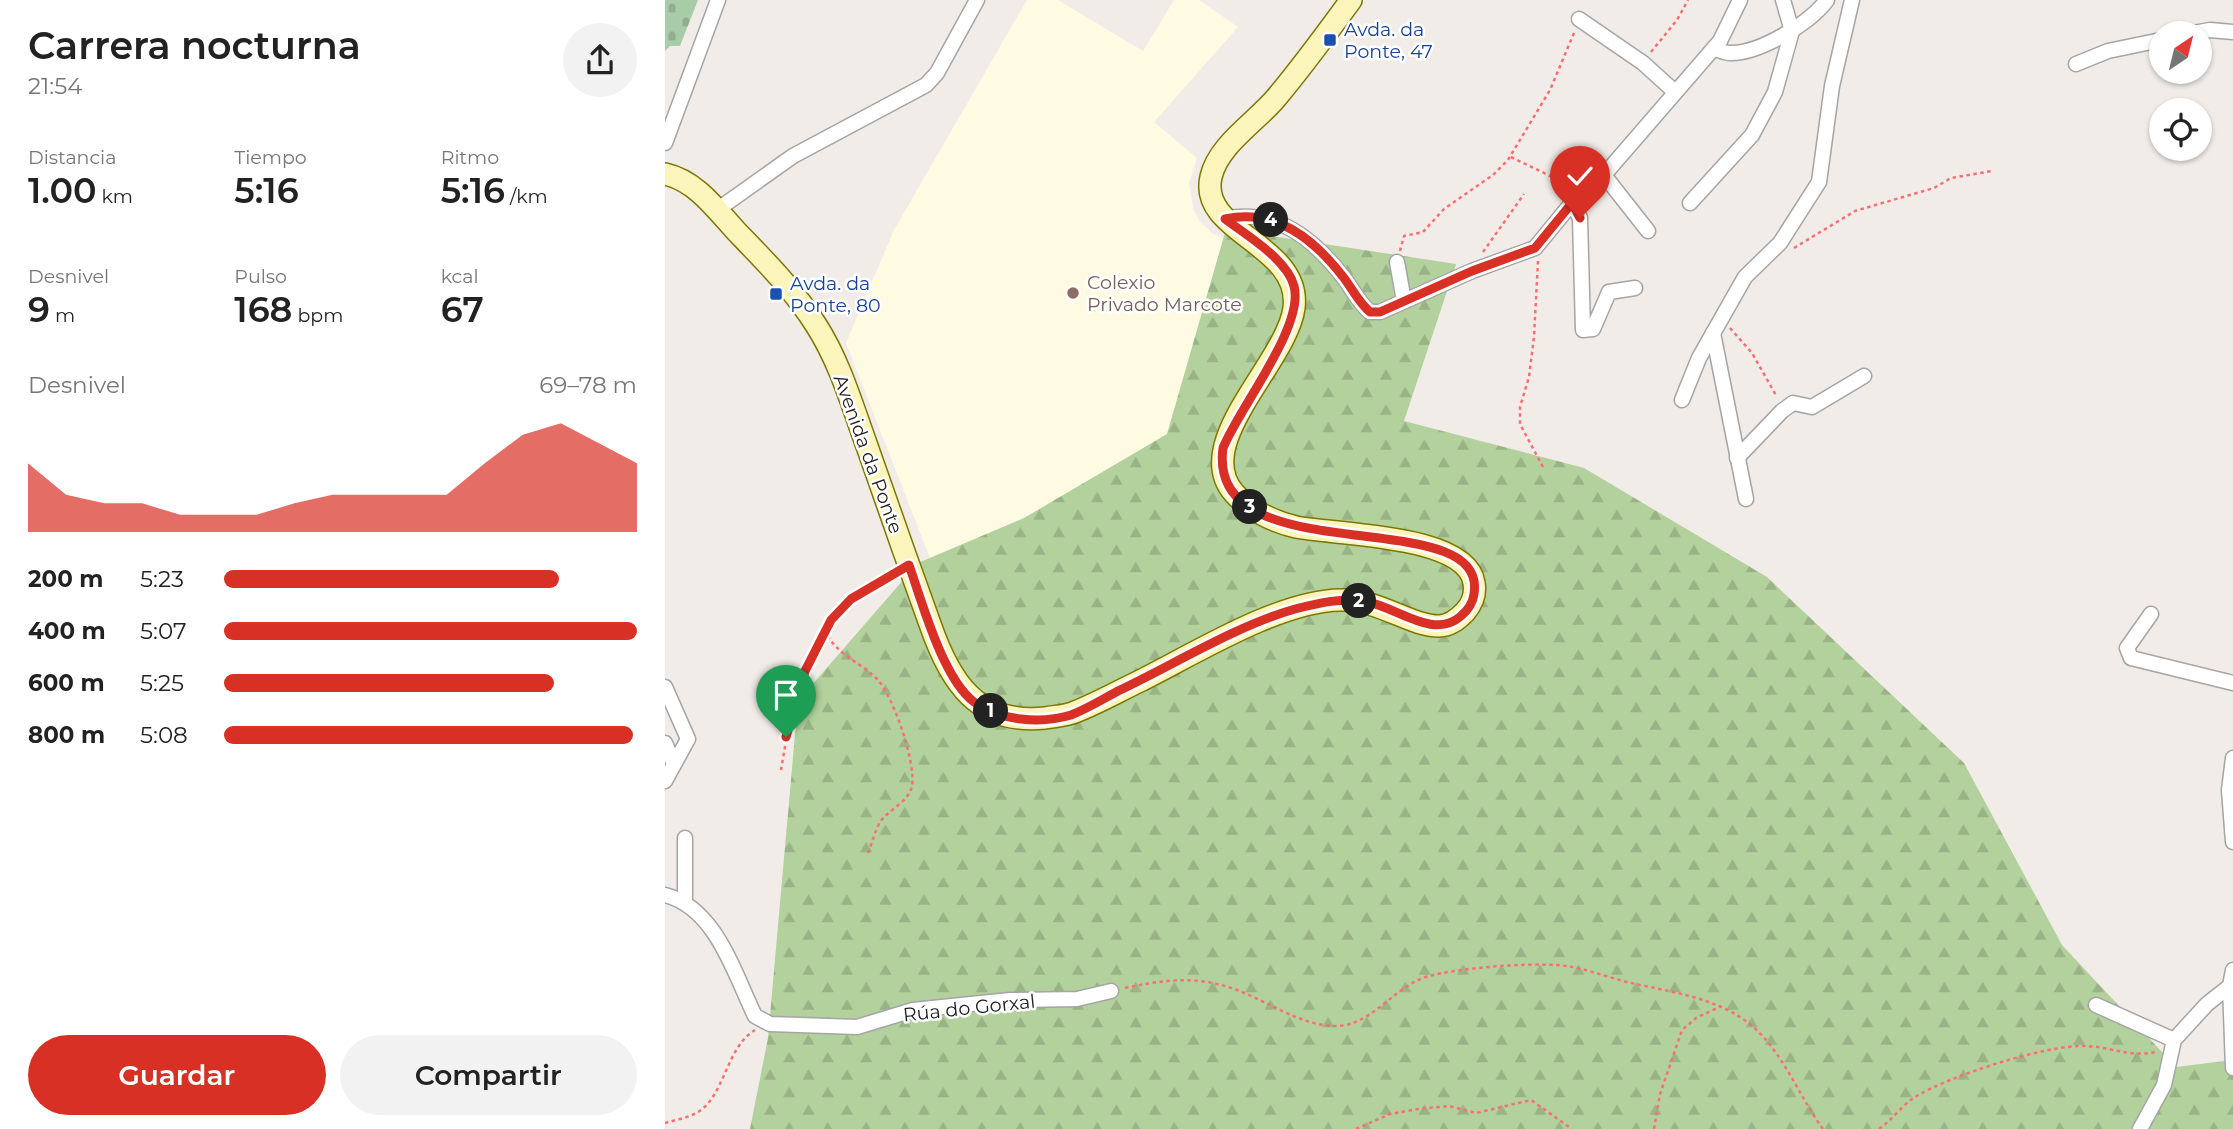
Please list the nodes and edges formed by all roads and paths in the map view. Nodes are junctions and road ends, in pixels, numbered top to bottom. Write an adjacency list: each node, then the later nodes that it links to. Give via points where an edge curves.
1 (718, 0): 18 (street)
2 (977, 0): 27 (street, via 926,85 793,156)
3 (1352, 0): 28 (street, Avenida da Ponte, via 1276,98 1216,163 1210,187)
4 (1688, 0): 15 (path)
5 (1740, 0): 14 (street)
6 (1783, 0): 11 (street)
7 (1827, 0): 11 (street, via 1803,26)
8 (1852, 0): 36 (street, via 1832,86 1819,182 1780,243 1745,277)
9 (1579, 19): 15 (street); 19 (path, via 1551,90)
10 (2212, 30): 12 (street)
11 (1792, 31): 14 (street, via 1730,54); 26 (street, via 1775,92 1752,135)
12 (2233, 32)
13 (2149, 42): 16 (street)
14 (1714, 48): 17 (street)
15 (1643, 63): 17 (street)
16 (2076, 64)
17 (1675, 92): 22 (street)
18 (665, 144)
19 (1511, 157): 23 (path); 32 (path, via 1444,209 1423,232 1404,236)
20 (1992, 171): 31 (path, via 1951,178 1934,188 1855,211)
21 (665, 174): 27 (street, Avenida da Ponte, via 697,189)
22 (1604, 175): 23 (street); 29 (street)
23 (1583, 192): 25 (street)
24 (1524, 194): 33 (path, via 1480,257)
25 (1572, 203): 30 (street); 34 (street, via 1580,218 1584,330 1593,329 1609,292)
26 (1691, 203)
27 (717, 210): 44 (street, Avenida da Ponte, via 789,287 819,329 847,392)
28 (1225, 219): 35 (street, via 1272,220 1296,230 1322,252 1370,312); 44 (street, Avenida da Ponte, via 1271,254 1294,286 1294,310 1286,336 1223,448 1224,481 1246,504 1294,527 1407,542 1458,558 1475,581 1471,604 1463,615 1436,627 1369,602 1327,601 1275,615 1070,715 1022,720 974,702 958,684 935,640)
29 (1648, 231)
30 (1535, 248): 33 (street); 42 (path, via 1539,256 1534,337 1520,424)
31 (1789, 253)
32 (1397, 262): 35 (street)
33 (1478, 268): 35 (street)
34 (1635, 288)
35 (1404, 301)
36 (1721, 318): 37 (street); 40 (path, via 1752,353 1772,393)
37 (1713, 333): 39 (street); 41 (street)
38 (1864, 376): 40 (street, via 1812,407 1793,404)
39 (1682, 400)
40 (1786, 408): 41 (street)
41 (1737, 458): 43 (street)
42 (1544, 469)
43 (1747, 499)
44 (909, 565): 46 (path, via 851,599 831,620)
45 (2151, 614): 47 (street, via 2127,648 2131,658)
46 (827, 634): 52 (path, via 815,646 805,671); 56 (path, via 832,645 879,681 903,729 912,786 880,822)
47 (2233, 682)
48 (665, 687): 51 (street, via 688,739)
49 (665, 743): 51 (street)
50 (2233, 758): 55 (street, via 2229,789)
51 (674, 764): 53 (street)
52 (781, 770)
53 (665, 781)
54 (685, 838): 58 (street)
55 (2233, 842)
56 (868, 853)
57 (665, 895): 58 (street)
58 (685, 900): 63 (street, via 711,927 755,1016)
59 (2232, 976): 64 (street); 65 (street)
60 (1111, 991): 62 (path, via 1174,978 1212,982 1302,1021 1341,1026 1359,1022 1428,976 1556,965); 63 (street, Rúa do Gorxal, via 1077,999 913,1010 857,1027)
61 (2096, 1005): 64 (street)
62 (1721, 1006): 69 (path, via 1682,1030 1669,1063); 70 (path, via 1736,1013 1766,1041)
63 (770, 1024): 66 (path, via 752,1031 736,1046 706,1105 697,1113)
64 (2174, 1040): 71 (path, via 2154,1052 2135,1055 2084,1046 2016,1058 1915,1097); 72 (street, via 2164,1084)
65 (2233, 1068)
66 (665, 1123)
67 (1356, 1129): 68 (path, via 1390,1114 1418,1109 1449,1106 1476,1113 1531,1100)
68 (1572, 1129)
69 (1654, 1129)
70 (1823, 1129)
71 (1879, 1129)
72 (2140, 1129)

